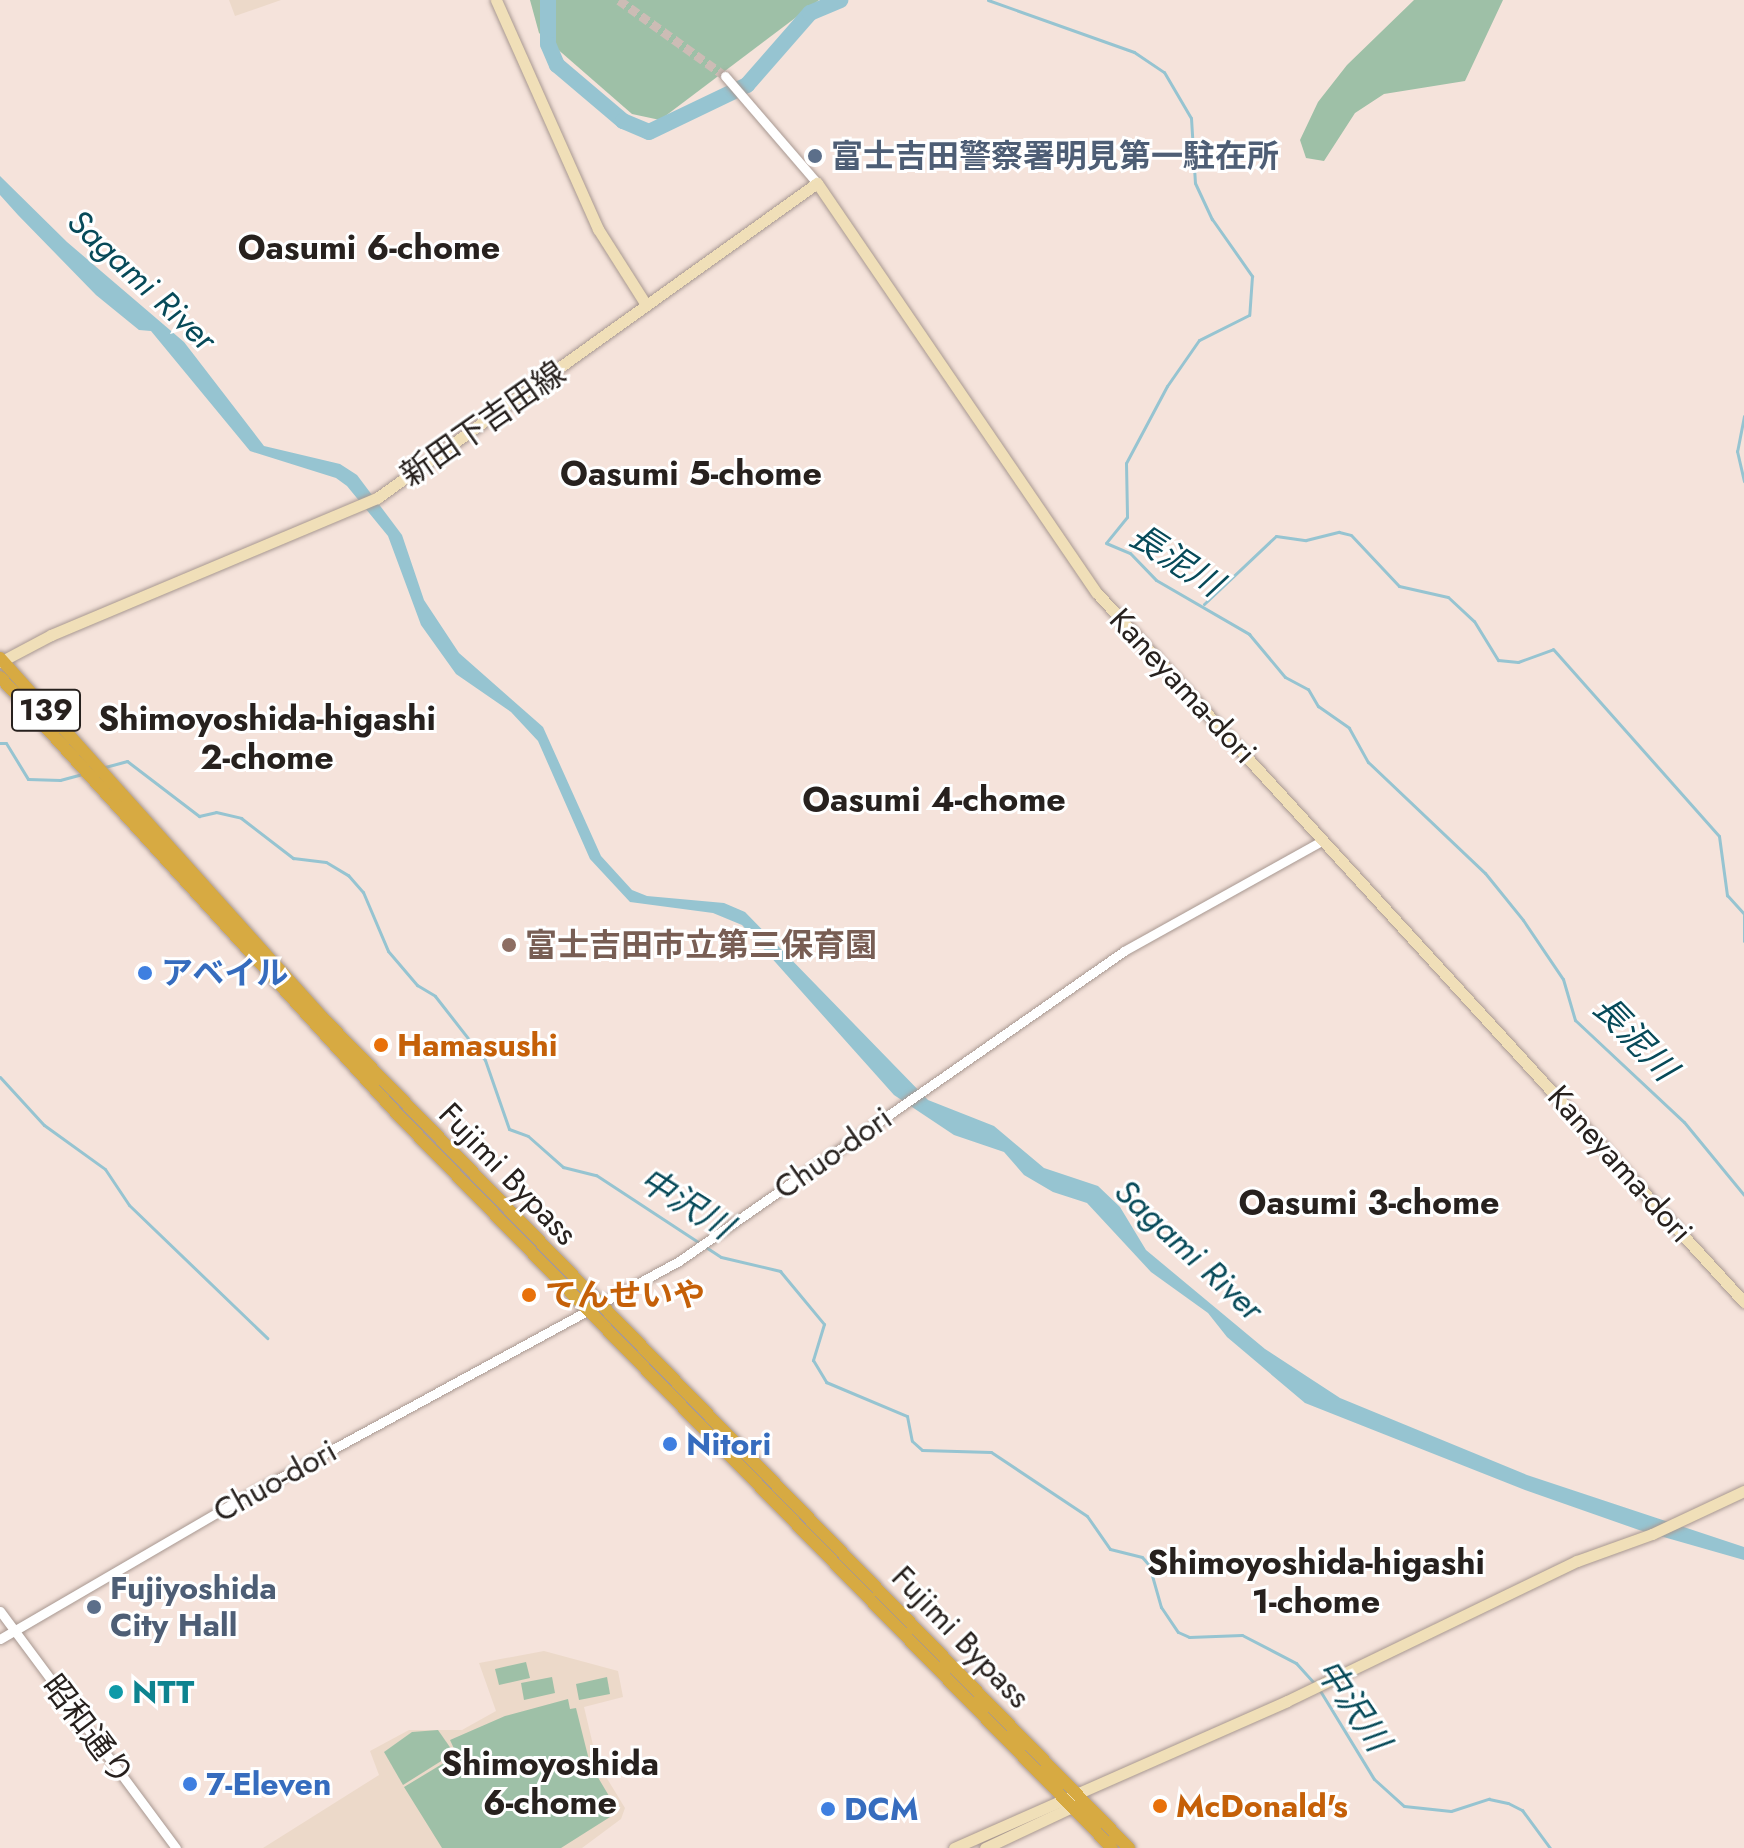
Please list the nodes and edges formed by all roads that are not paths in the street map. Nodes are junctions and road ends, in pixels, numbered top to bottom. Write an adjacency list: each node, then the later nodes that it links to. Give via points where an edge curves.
1 (496, 0): 4 (main road, via 578,189)
2 (729, 79): 3 (street)
3 (817, 183): 4 (main road); 8 (main road, Kaneyama-dori, via 1097,593)
4 (645, 303): 5 (main road, 新田下吉田線, via 377,498)
5 (1, 660): 7 (highway, Fujimi Bypass / 139, via 92,762)
6 (0, 677): 7 (highway, Fujimi Bypass / 139, via 78,764)
7 (98, 777): 10 (highway, Fujimi Bypass / 139, via 389,1106)
8 (1322, 841): 9 (main road, Kaneyama-dori); 10 (street, Chuo-dori, via 1124,951 679,1261)
9 (1744, 1302)
10 (593, 1308): 13 (street, Chuo-dori, via 232,1504); 15 (highway, Fujimi Bypass / 139); 16 (highway, Fujimi Bypass / 139)
11 (1744, 1491): 16 (main road, via 1652,1534 1577,1561)
12 (0, 1611): 13 (street, 昭和通り)
13 (14, 1630): 14 (street, Chuo-dori); 17 (street, 昭和通り)
14 (0, 1639)
15 (1062, 1796): 16 (highway, Fujimi Bypass / 139); 18 (main road)
16 (1076, 1802): 19 (main road); 20 (highway, Fujimi Bypass / 139); 21 (highway, Fujimi Bypass / 139)
17 (176, 1848)
18 (954, 1848)
19 (985, 1848)
20 (1112, 1848)
21 (1129, 1848)

